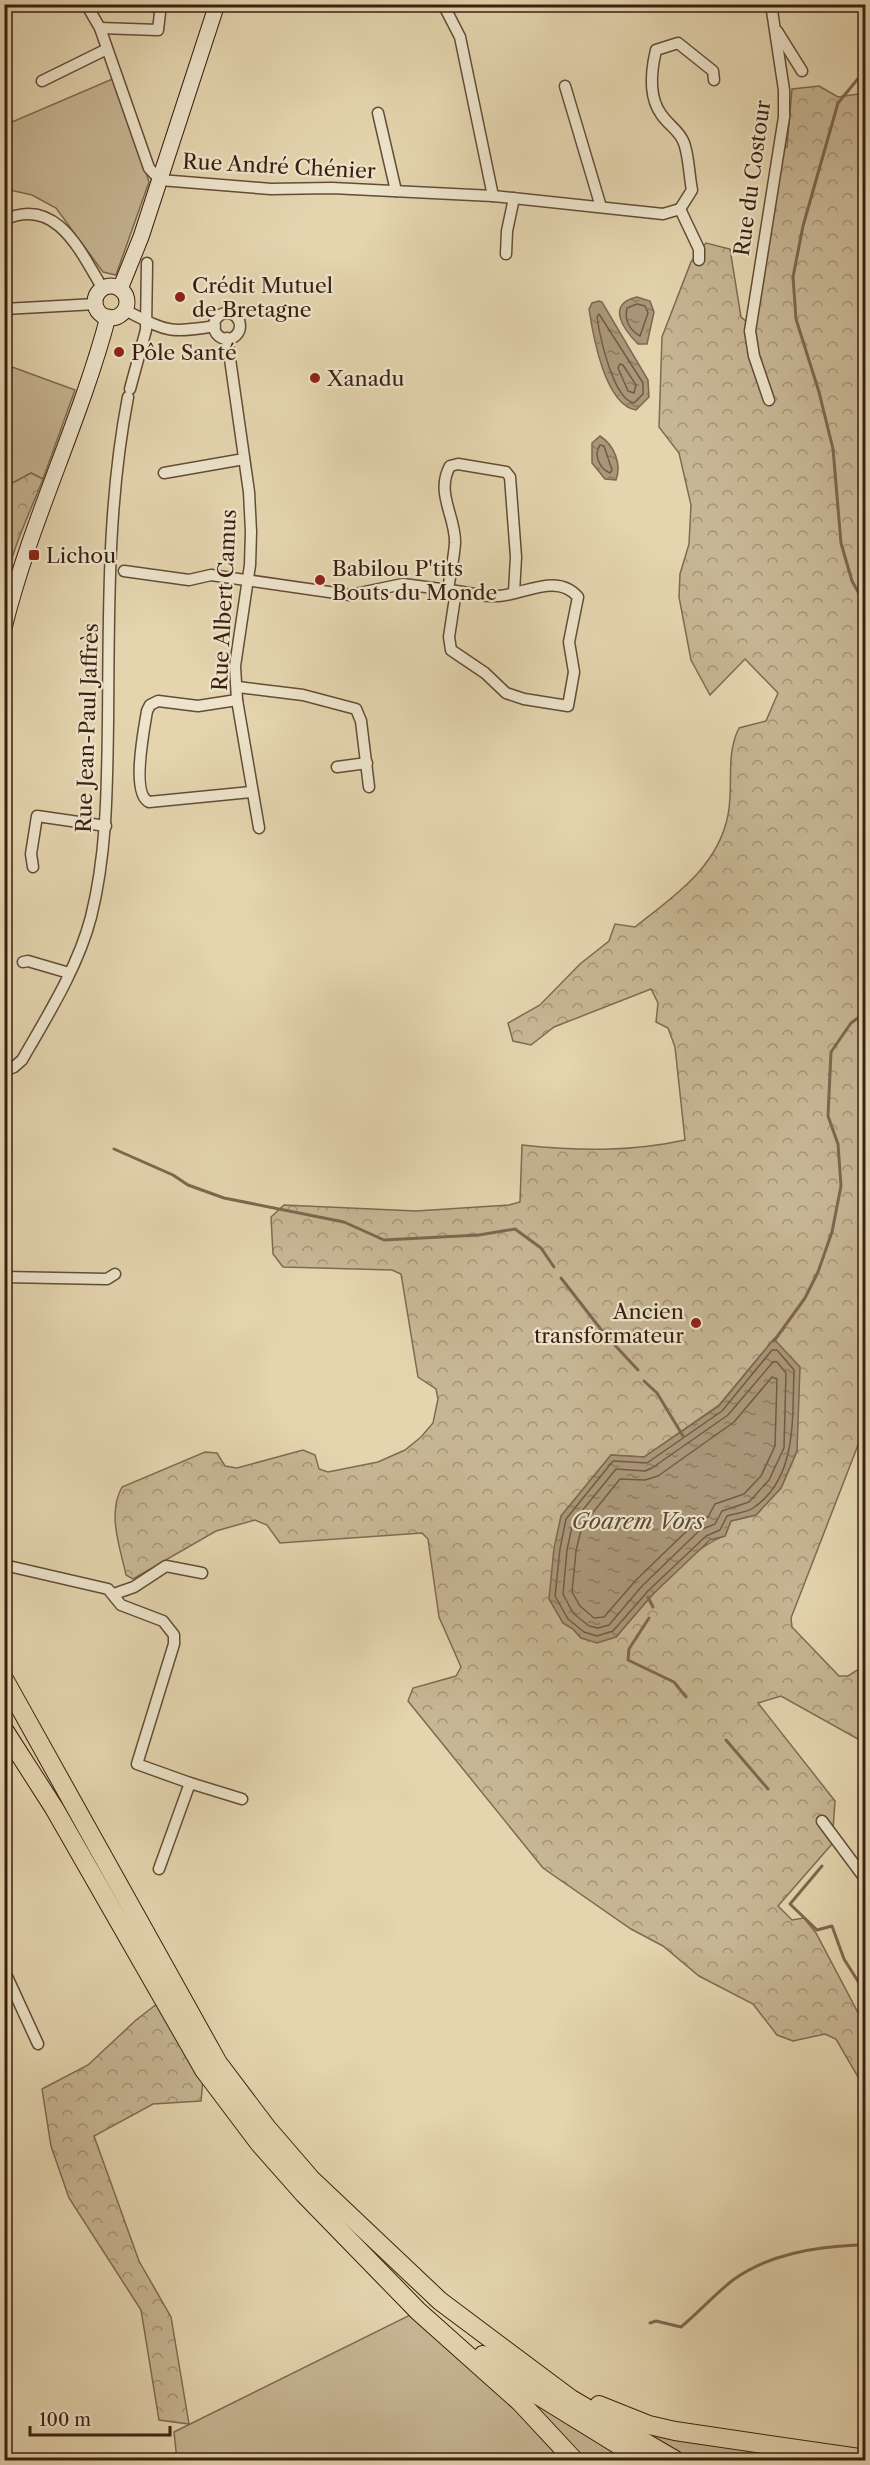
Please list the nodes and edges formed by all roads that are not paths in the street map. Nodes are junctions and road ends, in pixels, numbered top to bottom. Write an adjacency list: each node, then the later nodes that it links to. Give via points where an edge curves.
1 (86, 4): 6 (street)
2 (161, 4): 6 (street, via 158,30)
3 (217, 4): 14 (main road)
4 (443, 4): 16 (street, via 460,37)
5 (771, 4): 7 (street, Rue du Costour)
6 (100, 28): 8 (street)
7 (775, 28): 9 (street); 33 (street, Rue du Costour, via 784,117 750,322 750,340)
8 (107, 49): 11 (street); 14 (street, via 149,168)
9 (802, 71)
10 (714, 80): 19 (street, via 713,70 678,43 656,50 651,71 654,101 684,143 692,190)
11 (42, 81)
12 (565, 86): 18 (street)
13 (378, 113): 15 (street, Rue André Chénier)
14 (160, 180): 15 (street, Rue André Chénier, via 271,189); 25 (main road)
15 (396, 191): 16 (street, Rue André Chénier)
16 (493, 196): 17 (street, Rue André Chénier)
17 (514, 198): 18 (street, Rue André Chénier); 21 (street)
18 (601, 207): 19 (street, Rue André Chénier, via 663,214)
19 (680, 209): 22 (street, via 699,249)
20 (4, 220): 24 (street, via 28,214 57,223 72,239)
21 (506, 254)
22 (699, 260)
23 (147, 263): 30 (street, Rue Jean-Paul Jaffrès)
24 (103, 289): 25 (main road); 26 (main road)
25 (120, 289): 28 (main road, via 127,301)
26 (96, 304): 27 (street); 29 (main road, via 101,314)
27 (4, 309)
28 (125, 310): 29 (main road, via 119,316); 30 (street)
29 (108, 317): 40 (main road)
30 (146, 322): 31 (street, via 168,331); 48 (street, Rue Jean-Paul Jaffrès, via 118,450 110,548)
31 (214, 326): 32 (street, via 218,335); 32 (street, via 222,314 236,316 240,329 234,337)
32 (227, 338): 34 (street, Rue Albert Camus)
33 (769, 400)
34 (244, 459): 35 (street); 37 (street, Rue Albert Camus, via 252,532)
35 (164, 473)
36 (124, 572): 37 (street, via 189,580 211,575)
37 (248, 580): 38 (street, via 350,595 403,584); 42 (street, Rue Albert Camus, via 235,666)
38 (452, 590): 39 (street, via 499,596); 39 (street, via 455,541 445,503 446,473 450,466 458,464 506,472 510,477 516,557); 39 (street, via 451,650 506,693 568,706 574,672 569,642 578,597 564,588 540,585)
39 (514, 592)
40 (7, 611): 41 (main road)
41 (4, 628)
42 (238, 687): 43 (street, Rue Albert Camus); 44 (street, via 303,695 356,709 362,721)
43 (237, 700): 47 (street, Rue Albert Camus); 47 (street, via 198,706 158,701 150,705 139,769 142,795 149,802)
44 (367, 764): 45 (street); 46 (street)
45 (337, 767)
46 (369, 787)
47 (251, 792): 49 (street, Rue Albert Camus)
48 (106, 826): 50 (street, via 37,816 31,854); 52 (street, Rue Jean-Paul Jaffrès, via 90,920)
49 (259, 828)
50 (33, 867)
51 (23, 962): 52 (street)
52 (69, 973): 53 (street, Rue Jean-Paul Jaffrès, via 22,1060)
53 (4, 1071)
54 (115, 1274): 55 (street, via 107,1279)
55 (4, 1277)
56 (4, 1565): 58 (street, via 108,1589)
57 (202, 1573): 58 (street, via 166,1566 134,1587)
58 (114, 1594): 61 (street, via 121,1605 163,1622 174,1635 137,1764)
59 (4, 1679): 68 (highway, via 218,2063 311,2179)
60 (4, 1730): 69 (highway, via 54,1808 204,2070 282,2169)
61 (189, 1783): 62 (street); 64 (street)
62 (242, 1799)
63 (822, 1821): 65 (street)
64 (159, 1869)
65 (866, 1880)
66 (4, 1970): 67 (street)
67 (38, 2044)
68 (367, 2233): 70 (highway, via 519,2353 586,2398 615,2412 675,2432); 73 (highway, via 440,2301 522,2364 571,2399)
69 (376, 2265): 71 (highway, via 418,2311 520,2402); 72 (highway, via 458,2336 536,2394)
70 (866, 2459)
71 (574, 2460)
72 (643, 2460)
73 (675, 2460)

